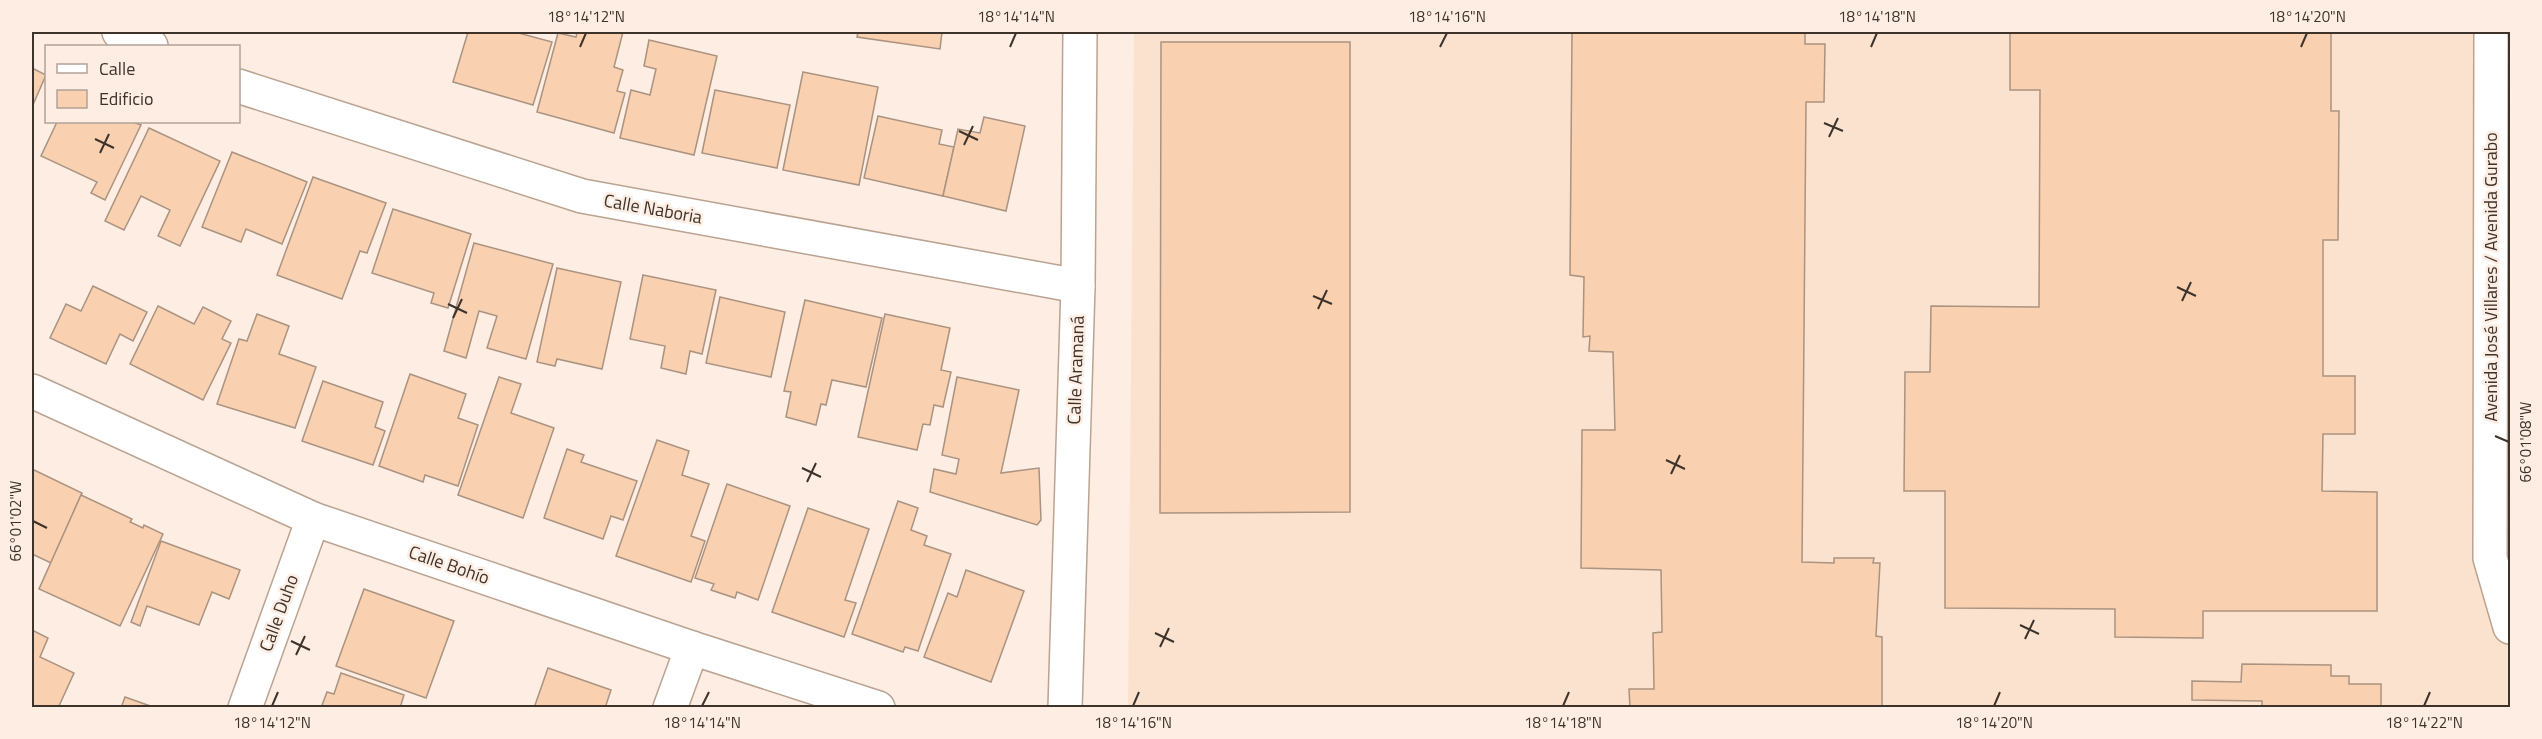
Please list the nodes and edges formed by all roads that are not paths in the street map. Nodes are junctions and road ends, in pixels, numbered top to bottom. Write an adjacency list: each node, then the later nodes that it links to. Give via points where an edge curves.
1 (119, 32): 5 (street)
2 (1080, 32): 8 (street, Calle Aramaná)
3 (2474, 32): 6 (street)
4 (2491, 32): 6 (street, Avenida José Villares / Avenida Gurabo)
5 (149, 45)
6 (2491, 82): 11 (street, Avenida José Villares / Avenida Gurabo, via 2490,558)
7 (240, 87): 8 (street, Calle Naboria, via 582,196)
8 (1078, 286): 16 (street, Calle Aramaná)
9 (32, 391): 10 (street, Calle Bohío)
10 (313, 519): 12 (street, Calle Bohío); 13 (street, Calle Duho)
11 (2511, 627)
12 (692, 648): 14 (street); 15 (street, Calle Bohío)
13 (245, 708)
14 (670, 708)
15 (878, 708)
16 (1065, 708)

